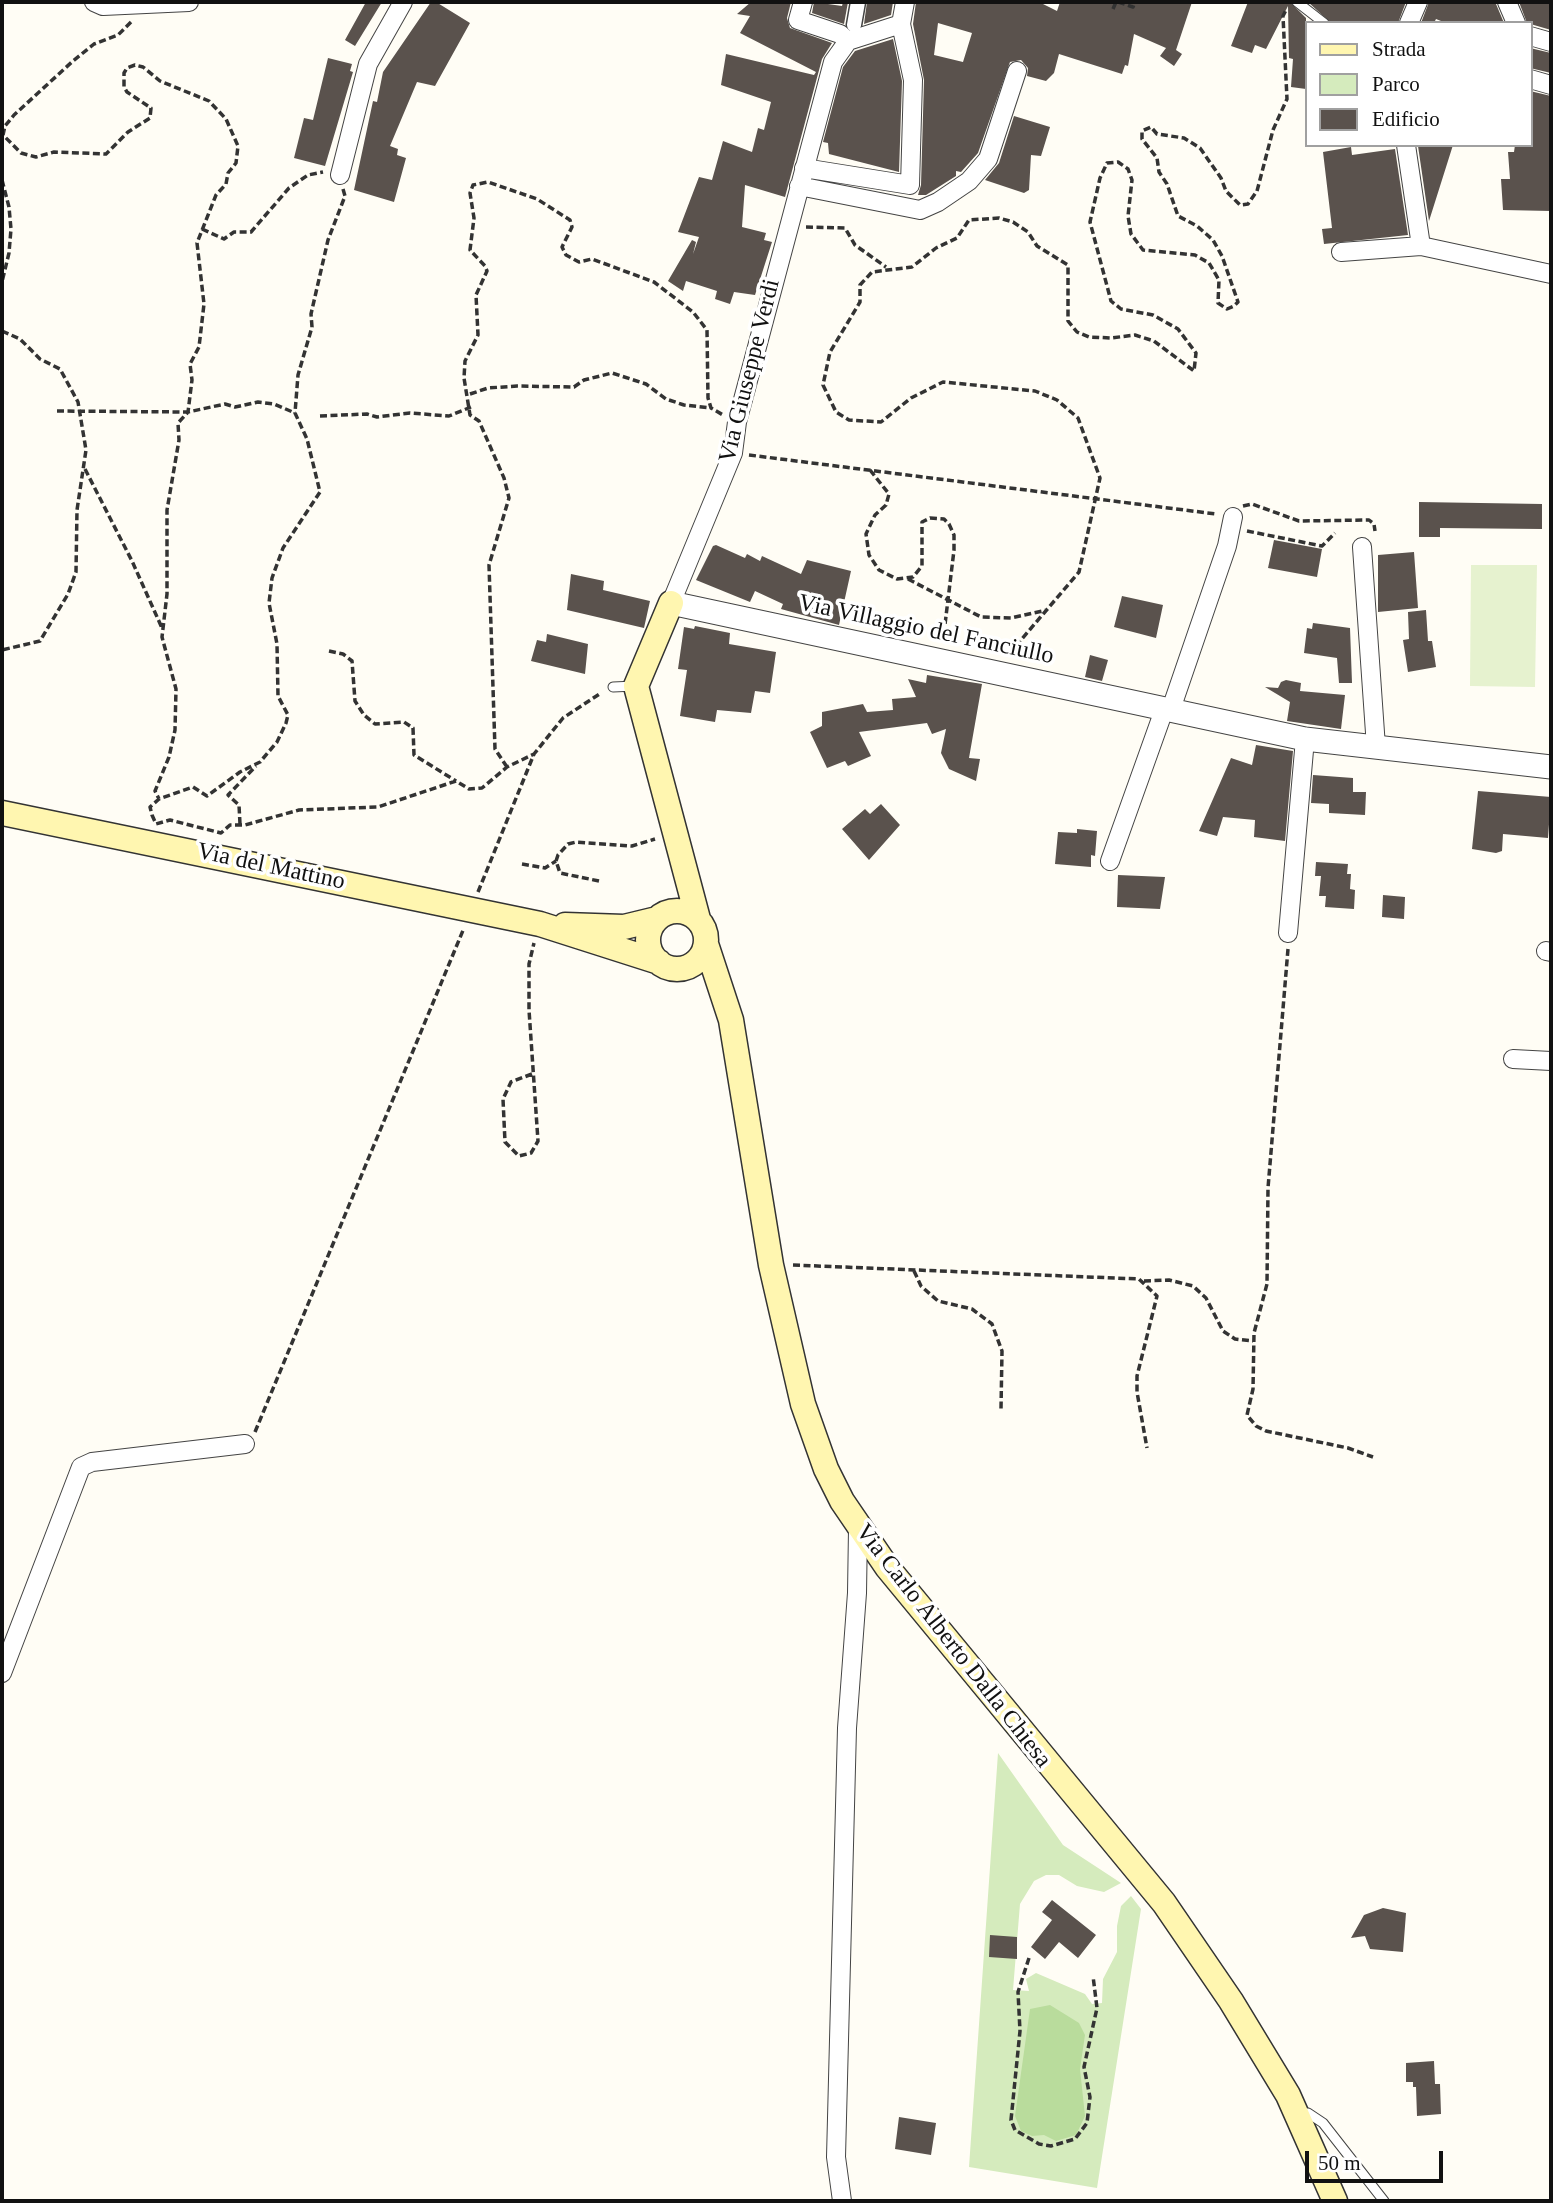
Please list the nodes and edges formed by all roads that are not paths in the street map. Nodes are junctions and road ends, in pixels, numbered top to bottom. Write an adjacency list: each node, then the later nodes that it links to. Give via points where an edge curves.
1 (94, 2): 2 (street, via 103,6)
2 (189, 2)
3 (403, 2): 22 (street, via 368,64)
4 (803, 2): 14 (street, via 798,20 840,34)
5 (858, 2): 14 (street, Via Giuseppe Verdi)
6 (905, 2): 13 (street)
7 (1297, 2): 10 (lane)
8 (1418, 2): 11 (street)
9 (1507, 2): 12 (street)
10 (1321, 21)
11 (1410, 21)
12 (1515, 21)
13 (901, 24): 14 (street); 21 (street, via 912,80 910,185)
14 (851, 33): 21 (street, Via Giuseppe Verdi, via 833,62)
15 (1532, 37): 16 (street)
16 (1551, 42)
17 (1017, 71): 23 (street, via 988,159 969,181 938,202 920,210)
18 (1532, 80): 19 (street)
19 (1551, 85)
20 (1406, 147): 24 (street)
21 (804, 168): 23 (street, Via Giuseppe Verdi)
22 (340, 175)
23 (799, 186): 29 (street, Via Giuseppe Verdi, via 737,422 733,453)
24 (1421, 246): 25 (street); 26 (street)
25 (1341, 252)
26 (1551, 274)
27 (1232, 522): 30 (street)
28 (1362, 547): 32 (street)
29 (671, 603): 30 (street, Via Villaggio del Fanciullo); 35 (main road, Via Giuseppe Verdi, via 625,687)
30 (1167, 711): 31 (street, Via Villaggio del Fanciullo); 36 (street)
31 (1305, 739): 32 (street, Via Villaggio del Fanciullo); 40 (street)
32 (1376, 747): 33 (street, Via Villaggio del Fanciullo)
33 (1551, 767)
34 (2, 813): 39 (main road, Via del Mattino)
35 (680, 859): 37 (main road, via 679,883); 38 (main road)
36 (1110, 861)
37 (660, 916): 38 (main road, via 682,911); 39 (main road, Via del Mattino, via 624,927); 42 (main road, via 648,936 652,955)
38 (698, 919): 41 (main road)
39 (540, 924): 42 (main road, Via del Mattino)
40 (1288, 933)
41 (706, 944): 42 (main road, via 698,960 684,968); 43 (main road, Via Carlo Alberto Dalla Chiesa)
42 (667, 966): 43 (main road, via 708,992)
43 (731, 1020): 47 (main road, Via Carlo Alberto Dalla Chiesa, via 771,1265 803,1404 825,1469)
44 (1513, 1059): 45 (street)
45 (1551, 1061)
46 (245, 1444): 48 (street, via 81,1467)
47 (858, 1529): 49 (main road, Via Carlo Alberto Dalla Chiesa, via 1164,1903 1231,2001); 50 (street, via 838,2059 836,2157)
48 (2, 1673)
49 (1298, 2114): 51 (main road, Via Carlo Alberto Dalla Chiesa); 52 (lane, via 1308,2113 1323,2123)
50 (842, 2201)
51 (1335, 2201)
52 (1384, 2201)

